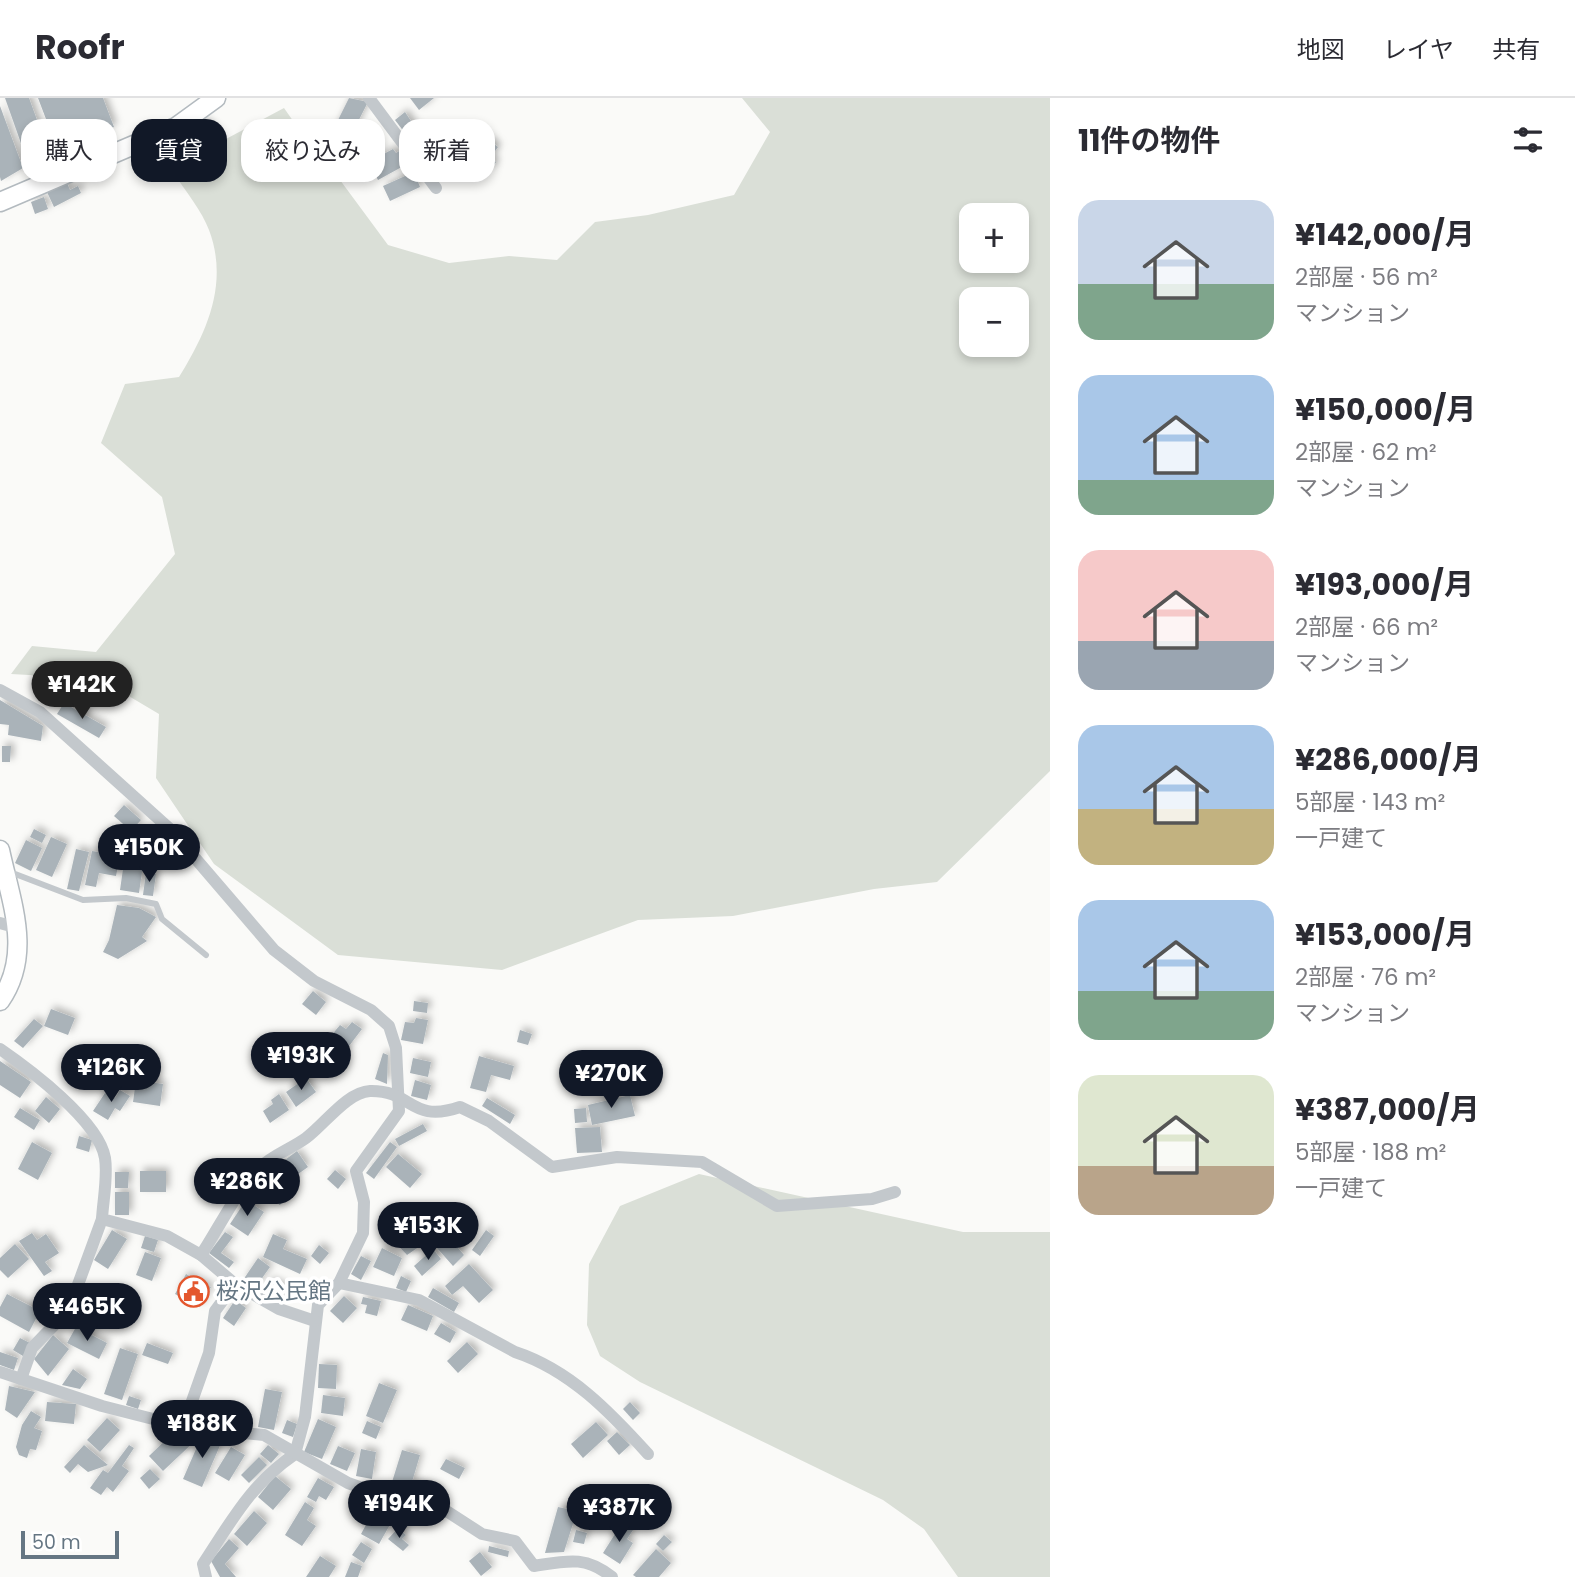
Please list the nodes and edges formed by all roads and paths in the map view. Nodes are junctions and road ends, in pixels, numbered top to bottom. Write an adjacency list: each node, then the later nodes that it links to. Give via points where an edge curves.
1 (216, 98): 4 (main road, via 176,127)
2 (369, 98): 3 (street)
3 (436, 188)
4 (0, 202)
5 (0, 690): 13 (street, via 40,712 171,830 274,950 314,981 371,1010 389,1026 396,1048)
6 (0, 850): 7 (main road)
7 (4, 870): 9 (main road); 10 (lane, via 83,900 126,898 156,904 162,919)
8 (0, 923): 9 (street)
9 (18, 928): 11 (main road, via 19,956)
10 (206, 955)
11 (0, 1002)
12 (0, 1049): 15 (street, via 44,1079 95,1136 105,1157)
13 (397, 1094): 14 (street, via 417,1110 440,1114 460,1107 489,1121 552,1167 617,1157 702,1162 777,1206 872,1199); 16 (street, via 368,1091 347,1102 307,1137 257,1169); 17 (street, via 399,1111 356,1171 364,1202 363,1233)
14 (895, 1192)
15 (102, 1219): 16 (street, via 167,1236); 21 (street, via 72,1301 32,1348)
16 (201, 1255): 18 (street)
17 (339, 1283): 19 (street, via 318,1305); 24 (street, via 419,1300 531,1357 597,1399)
18 (235, 1284): 19 (street, via 279,1309); 22 (street, via 215,1311 209,1353)
19 (315, 1321): 23 (street, via 305,1417)
20 (0, 1372): 21 (street)
21 (21, 1379): 22 (street, via 156,1420)
22 (186, 1421): 23 (street, via 224,1432 264,1435)
23 (295, 1454): 25 (street, via 268,1472 248,1497 203,1564); 26 (street, via 402,1509 448,1512 482,1534 516,1541 534,1566 577,1559)
24 (648, 1454)
25 (206, 1577)
26 (612, 1577)

